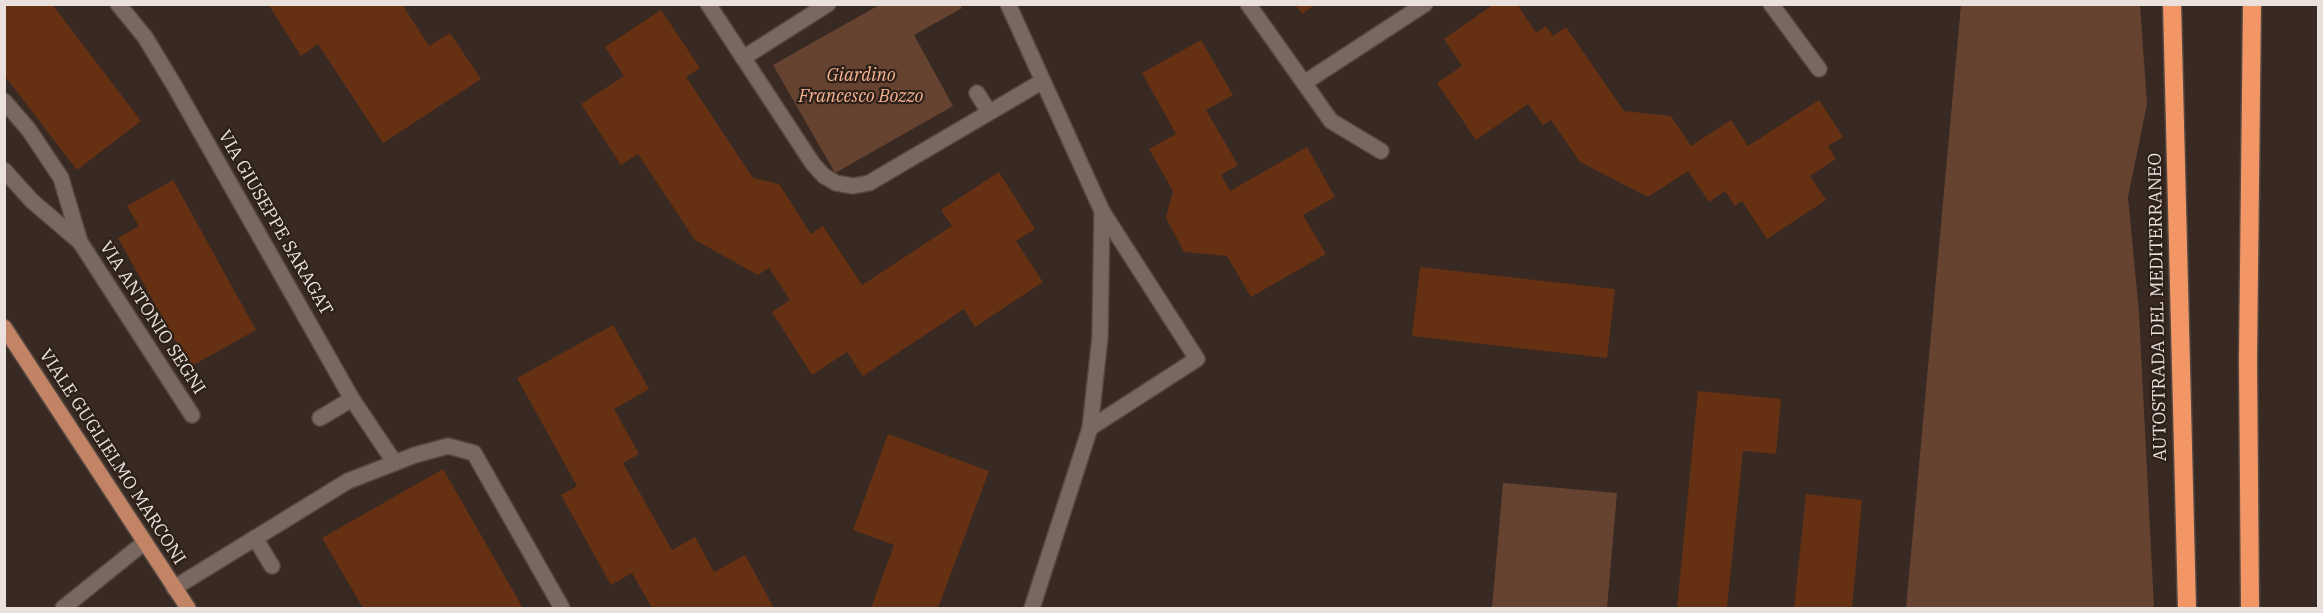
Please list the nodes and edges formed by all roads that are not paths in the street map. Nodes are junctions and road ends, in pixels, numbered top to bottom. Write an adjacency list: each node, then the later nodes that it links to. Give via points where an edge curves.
1 (118, 4): 22 (street, VIA GIUSEPPE SARAGAT, via 145,37 174,85)
2 (708, 4): 10 (street)
3 (828, 4): 10 (street)
4 (1008, 4): 12 (street)
5 (1248, 4): 13 (street)
6 (1425, 4): 13 (street)
7 (1771, 4): 11 (street)
8 (2172, 4): 35 (highway, AUTOSTRADA DEL MEDITERRANEO)
9 (2252, 4): 36 (highway)
10 (743, 58): 16 (street, via 813,164 836,183 869,183)
11 (1819, 69)
12 (1043, 81): 16 (street); 19 (street)
13 (1304, 83): 17 (street, via 1331,121)
14 (977, 93): 16 (street)
15 (4, 100): 20 (street, VIA ANTONIO SEGNI, via 61,178)
16 (989, 112)
17 (1381, 151)
18 (4, 170): 20 (street, VIA ANTONIO SEGNI, via 32,201)
19 (1102, 211): 25 (street, via 1100,337); 25 (street, via 1197,359)
20 (80, 242): 23 (street, VIA ANTONIO SEGNI)
21 (4, 327): 28 (main road, VIALE GUGLIELMO MARCONI)
22 (352, 399): 24 (street); 26 (street, VIA GIUSEPPE SARAGAT)
23 (192, 415)
24 (320, 418)
25 (1090, 428): 34 (street)
26 (395, 463): 27 (street, via 348,482); 33 (street, via 448,446 474,453)
27 (255, 538): 29 (street); 30 (street)
28 (145, 542): 30 (main road, VIALE GUGLIELMO MARCONI); 31 (street)
29 (272, 566)
30 (174, 588): 32 (main road, VIALE GUGLIELMO MARCONI)
31 (63, 609)
32 (188, 609)
33 (562, 609)
34 (1032, 609)
35 (2187, 609)
36 (2250, 609)

